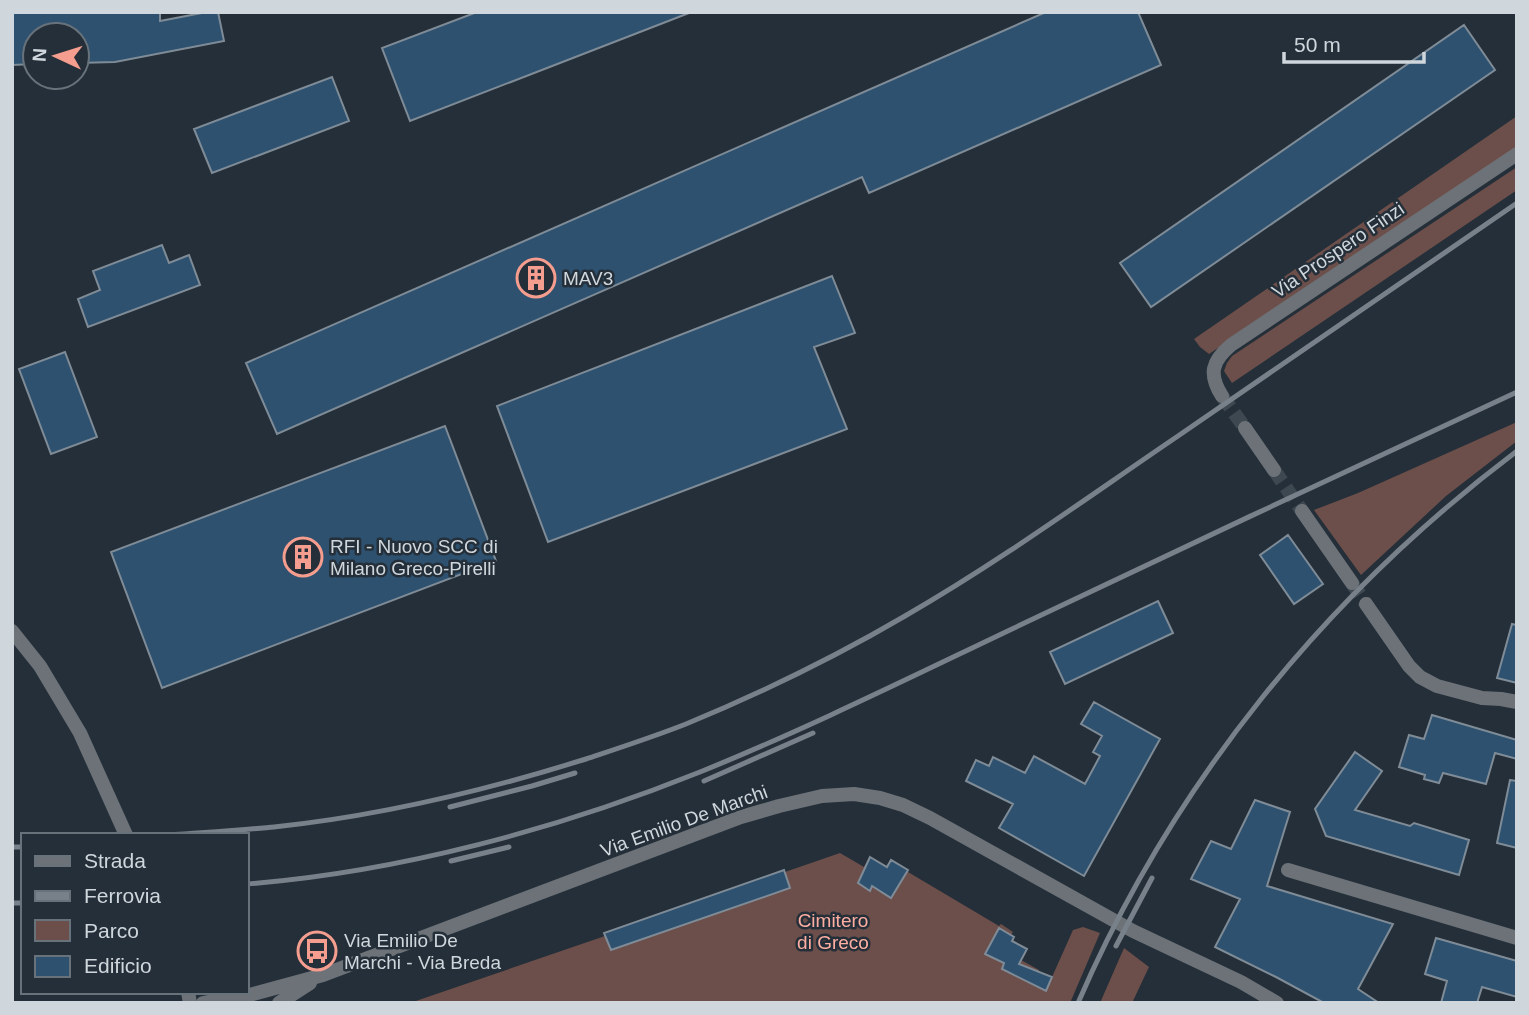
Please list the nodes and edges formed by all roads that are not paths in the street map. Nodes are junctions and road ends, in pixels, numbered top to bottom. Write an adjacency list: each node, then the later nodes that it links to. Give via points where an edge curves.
1 (1517, 154): 2 (street, Via Prospero Finzi, via 1231,345 1214,366 1214,380)
2 (1222, 396)
3 (1245, 428): 4 (street)
4 (1274, 470)
5 (1302, 511): 6 (street)
6 (1352, 583)
7 (1366, 604): 9 (street, via 1420,677 1482,698)
8 (12, 631): 10 (street, via 40,666 80,733)
9 (1517, 702)
10 (125, 833)
11 (1288, 870): 12 (street)
12 (1517, 938)
13 (323, 975): 14 (street, Via Emilio De Marchi); 18 (street, Via Emilio De Marchi); 19 (street, Via Emilio De Marchi, via 741,817 822,796 854,794 903,805 930,818)
14 (248, 993)
15 (245, 994): 16 (street, Via Emilio De Marchi)
16 (224, 999): 17 (street, Via Emilio De Marchi)
17 (203, 1003)
18 (279, 1003)
19 (1277, 1003)

